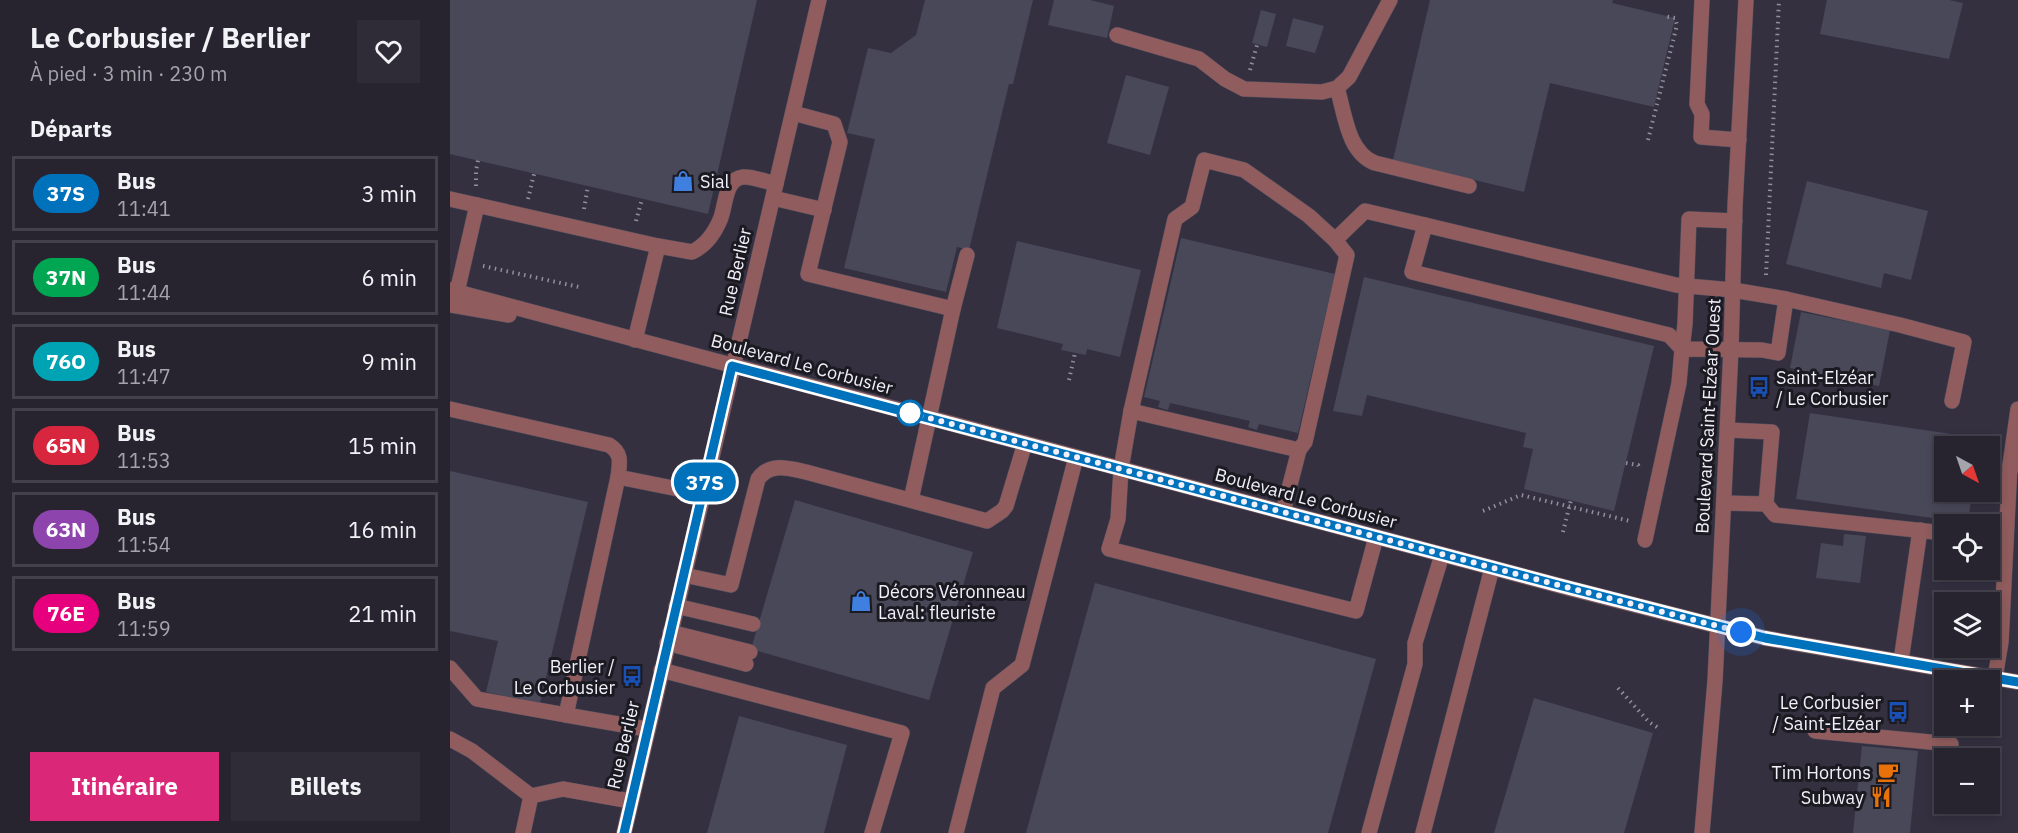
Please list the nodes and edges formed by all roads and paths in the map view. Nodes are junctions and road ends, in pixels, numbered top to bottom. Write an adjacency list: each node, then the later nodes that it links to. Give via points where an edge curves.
1 (819, 0): 11 (street, Rue Berlier)
2 (1390, 0): 10 (street, via 1349,77)
3 (1701, 0): 13 (street, via 1697,104 1702,114 1701,137)
4 (1746, 0): 13 (street, Boulevard Saint-Elzéar Ouest)
5 (1779, 0): 33 (path)
6 (1663, 16): 12 (path, via 1675,18 1677,25)
7 (1117, 35): 10 (street, via 1199,59 1244,89 1322,92)
8 (1257, 45): 9 (path)
9 (1251, 66)
10 (1337, 88): 19 (street, via 1352,139 1364,157)
11 (793, 113): 20 (street, Rue Berlier); 26 (street, via 834,123 840,142)
12 (1648, 140)
13 (1738, 140): 27 (street, Boulevard Saint-Elzéar Ouest)
14 (478, 160): 15 (path)
15 (476, 171)
16 (534, 174): 17 (path)
17 (531, 184)
18 (588, 186): 21 (path)
19 (1470, 186)
20 (774, 191): 26 (street); 30 (street, via 750,178 738,179 729,187 715,230 698,249 685,252); 44 (street, Rue Berlier)
21 (586, 197)
22 (450, 199): 24 (street)
23 (642, 199): 25 (path)
24 (477, 205): 30 (street); 32 (street)
25 (639, 209)
26 (824, 210): 39 (street, via 808,274)
27 (1735, 221): 34 (street, via 1689,219); 36 (street, Boulevard Saint-Elzéar Ouest)
28 (1425, 225): 29 (street, via 1365,211); 34 (street); 41 (street, via 1412,272 1669,335)
29 (1335, 240): 49 (street, via 1309,216 1244,170 1204,160 1192,207 1175,219); 53 (street, via 1347,255 1305,442)
30 (658, 246): 40 (street)
31 (967, 255): 39 (street)
32 (464, 261): 35 (path); 37 (street)
33 (1766, 275)
34 (1686, 286): 36 (street); 41 (street)
35 (579, 287)
36 (1733, 290): 38 (street); 42 (street, Boulevard Saint-Elzéar Ouest)
37 (453, 298): 40 (street, Boulevard Le Corbusier)
38 (1786, 299): 42 (street, via 1778,353); 46 (street, via 1964,342)
39 (953, 309): 50 (street)
40 (635, 340): 44 (street, Boulevard Le Corbusier)
41 (1682, 349): 42 (street); 73 (street, via 1679,383)
42 (1731, 349): 51 (street, Boulevard Saint-Elzéar Ouest)
43 (1075, 353): 45 (path)
44 (732, 366): 50 (street, Boulevard Le Corbusier); 60 (street, Rue Berlier)
45 (1069, 380)
46 (1952, 401)
47 (450, 409): 59 (street, via 609,445 619,454)
48 (2018, 410): 56 (street)
49 (1131, 411): 53 (street); 57 (street)
50 (929, 418): 52 (street, Boulevard Le Corbusier); 61 (street)
51 (1728, 430): 63 (street, Boulevard Saint-Elzéar Ouest); 64 (street, via 1772,432)
52 (1025, 443): 54 (street, Boulevard Le Corbusier); 61 (street, via 1006,506 987,521)
53 (1299, 450): 67 (street)
54 (1076, 457): 57 (street, Boulevard Le Corbusier); 101 (street, via 1023,665 993,688)
55 (1626, 463): 58 (path, via 1638,465)
56 (2014, 465): 86 (street)
57 (1121, 469): 67 (street, Boulevard Le Corbusier); 72 (street, via 1118,519 1109,549 1356,611)
58 (1645, 476)
59 (618, 477): 60 (street); 90 (street)
60 (703, 494): 76 (street, Rue Berlier)
61 (911, 500): 76 (street, via 798,470 772,468 758,479 732,585)
62 (1570, 500): 65 (path)
63 (1724, 503): 64 (street); 79 (street, Boulevard Saint-Elzéar Ouest)
64 (1766, 504): 69 (street, via 1775,515)
65 (1569, 506): 66 (path, via 1521,495); 68 (path); 71 (path)
66 (1483, 511)
67 (1283, 512): 72 (street, Boulevard Le Corbusier)
68 (1616, 518)
69 (1920, 530): 70 (street); 82 (street)
70 (1934, 531)
71 (1563, 532)
72 (1376, 537): 74 (street, Boulevard Le Corbusier)
73 (1645, 540)
74 (1442, 555): 75 (street, Boulevard Le Corbusier); 102 (street, via 1415,643 1415,664)
75 (1492, 568): 79 (street, Boulevard Le Corbusier); 103 (street)
76 (684, 575): 77 (street, Rue Berlier)
77 (676, 606): 78 (street); 80 (street, Rue Berlier)
78 (753, 624)
79 (1718, 626): 82 (street, Boulevard Le Corbusier); 104 (street, Boulevard Saint-Elzéar Ouest)
80 (669, 637): 81 (street); 84 (street, Rue Berlier)
81 (748, 658)
82 (1901, 661): 85 (street, Boulevard Le Corbusier)
83 (450, 668): 90 (street, via 477,699)
84 (661, 670): 91 (street, Rue Berlier); 100 (street, via 902,733)
85 (1951, 670)
86 (1996, 670)
87 (2000, 679): 88 (street, Boulevard Le Corbusier)
88 (2018, 682)
89 (1618, 688): 92 (path, via 1648,722)
90 (566, 715): 91 (street)
91 (647, 729): 97 (street, Rue Berlier)
92 (1660, 729)
93 (1815, 731): 95 (street)
94 (450, 739): 96 (street, via 472,750)
95 (1951, 744)
96 (531, 796): 97 (street, via 563,789); 98 (street)
97 (630, 801): 99 (street, Rue Berlier)
98 (523, 833)
99 (624, 833)
100 (872, 833)
101 (956, 833)
102 (1369, 833)
103 (1423, 833)
104 (1702, 833)

